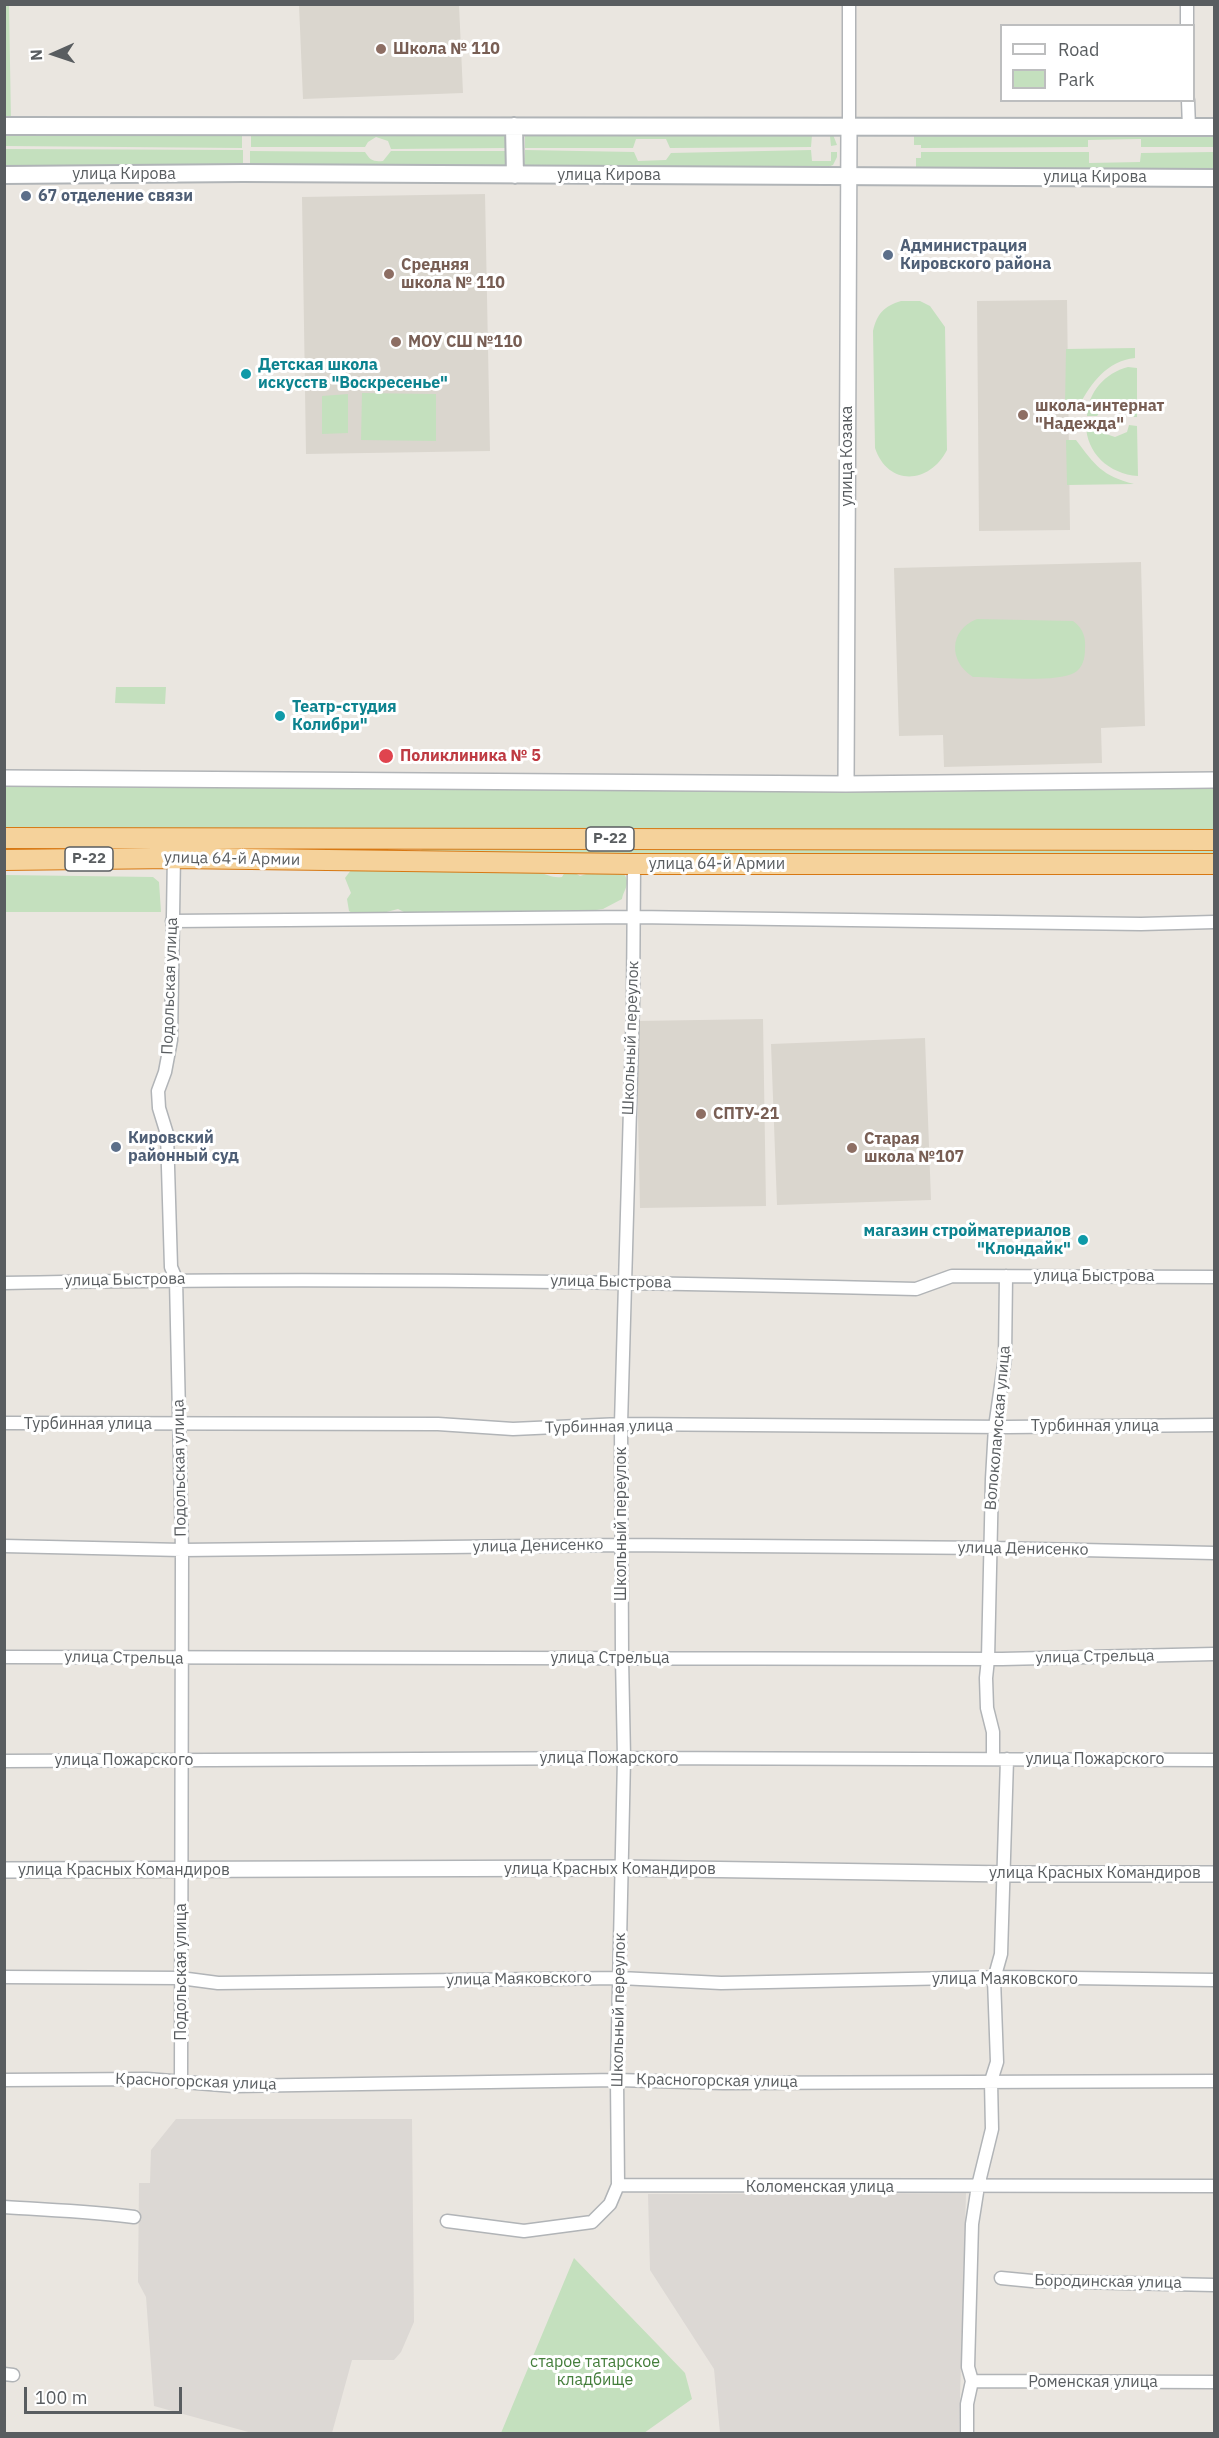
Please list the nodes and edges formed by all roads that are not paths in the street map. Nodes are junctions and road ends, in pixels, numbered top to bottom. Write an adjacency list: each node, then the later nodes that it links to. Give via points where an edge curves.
1 (849, 4): 8 (street)
2 (1187, 4): 3 (street)
3 (1187, 24)
4 (1188, 102): 9 (street)
5 (4, 126): 6 (main road)
6 (514, 126): 8 (main road); 11 (main road)
7 (1215, 127): 9 (main road)
8 (849, 128): 9 (main road); 12 (street, улица Козака)
9 (1189, 128)
10 (4, 175): 11 (main road, улица Кирова)
11 (515, 175): 12 (main road, улица Кирова)
12 (849, 176): 13 (main road, улица Кирова); 16 (street, улица Козака)
13 (1215, 178)
14 (4, 778): 16 (street)
15 (1215, 780): 16 (street)
16 (846, 784)
17 (173, 837): 18 (highway, улица 64-й Армии / Р-22); 19 (highway, улица 64-й Армии / Р-22); 21 (street, Подольская улица)
18 (4, 838)
19 (393, 838): 20 (highway, улица 64-й Армии / Р-22); 23 (highway)
20 (1215, 840)
21 (174, 858): 22 (highway, улица 64-й Армии / Р-22); 23 (highway, улица 64-й Армии / Р-22); 27 (street, Подольская улица)
22 (4, 860)
23 (393, 861): 24 (highway, улица 64-й Армии / Р-22)
24 (634, 864): 25 (highway, улица 64-й Армии / Р-22); 26 (street, Школьный переулок)
25 (1215, 864)
26 (634, 917): 27 (street); 28 (street); 33 (street, Школьный переулок)
27 (172, 921): 31 (street, Подольская улица, via 171,1040 158,1090 167,1134 171,1267)
28 (1215, 922)
29 (1006, 1276): 30 (street, улица Быстрова); 33 (street, улица Быстрова, via 952,1276 916,1289); 38 (street, Волоколамская улица, via 1005,1358)
30 (1215, 1277)
31 (176, 1279): 32 (street, улица Быстрова); 33 (street, улица Быстрова); 35 (street, Подольская улица)
32 (4, 1282)
33 (625, 1282): 36 (street, Школьный переулок)
34 (4, 1423): 35 (street, Турбинная улица)
35 (179, 1425): 36 (street, Турбинная улица, via 438,1424 513,1430); 42 (street, Подольская улица)
36 (621, 1425): 38 (street, Турбинная улица); 39 (street, Школьный переулок)
37 (1215, 1425): 38 (street, Турбинная улица)
38 (995, 1427): 41 (street, Волоколамская улица)
39 (622, 1545): 41 (street, улица Денисенко); 42 (street, улица Денисенко); 46 (street, Школьный переулок)
40 (4, 1546): 42 (street, улица Денисенко)
41 (991, 1549): 43 (street, улица Денисенко); 48 (street, Волоколамская улица)
42 (182, 1550): 47 (street, Подольская улица)
43 (1215, 1553)
44 (1215, 1654): 48 (street, улица Стрельца)
45 (4, 1657): 47 (street, улица Стрельца)
46 (621, 1658): 47 (street, улица Стрельца); 48 (street, улица Стрельца); 49 (street, Школьный переулок)
47 (182, 1659): 52 (street, Подольская улица)
48 (988, 1659): 50 (street, Волоколамская улица, via 987,1708 993,1732)
49 (624, 1758): 50 (street, улица Пожарского); 52 (street, улица Пожарского); 55 (street, Школьный переулок)
50 (993, 1759): 51 (street, улица Пожарского)
51 (1007, 1759): 53 (street, улица Пожарского); 58 (street)
52 (180, 1760): 54 (street, улица Пожарского); 57 (street, Подольская улица)
53 (1215, 1760)
54 (4, 1761)
55 (622, 1868): 57 (street, улица Красных Командиров); 58 (street, улица Красных Командиров); 62 (street, Школьный переулок)
56 (4, 1870): 57 (street, улица Красных Командиров)
57 (182, 1870): 61 (street, Подольская улица)
58 (1003, 1874): 59 (street, улица Красных Командиров); 63 (street, via 1001,1954)
59 (1215, 1874)
60 (4, 1977): 61 (street, улица Маяковского)
61 (180, 1978): 62 (street, улица Маяковского, via 218,1983); 69 (street, Подольская улица)
62 (620, 1978): 63 (street, улица Маяковского, via 721,1983); 66 (street, Школьный переулок)
63 (994, 1978): 64 (street, улица Маяковского); 67 (street, via 997,2062)
64 (1215, 1980)
65 (4, 2080): 69 (street, Красногорская улица)
66 (617, 2080): 67 (street, Красногорская улица); 69 (street, Красногорская улица, via 234,2086); 70 (street, Школьный переулок)
67 (991, 2081): 68 (street, Красногорская улица); 71 (street, via 993,2129)
68 (1215, 2081)
69 (181, 2082)
70 (618, 2185): 71 (street, Коломенская улица); 75 (street, via 610,2204 592,2222 524,2232)
71 (978, 2186): 72 (street, Коломенская улица); 78 (street, via 969,2289 968,2367)
72 (1215, 2186)
73 (4, 2207): 74 (street)
74 (134, 2217)
75 (447, 2221)
76 (1001, 2278): 77 (street, Бородинская улица)
77 (1215, 2285)
78 (972, 2381): 79 (street, Роменская улица); 80 (street)
79 (1215, 2382)
80 (967, 2433)

